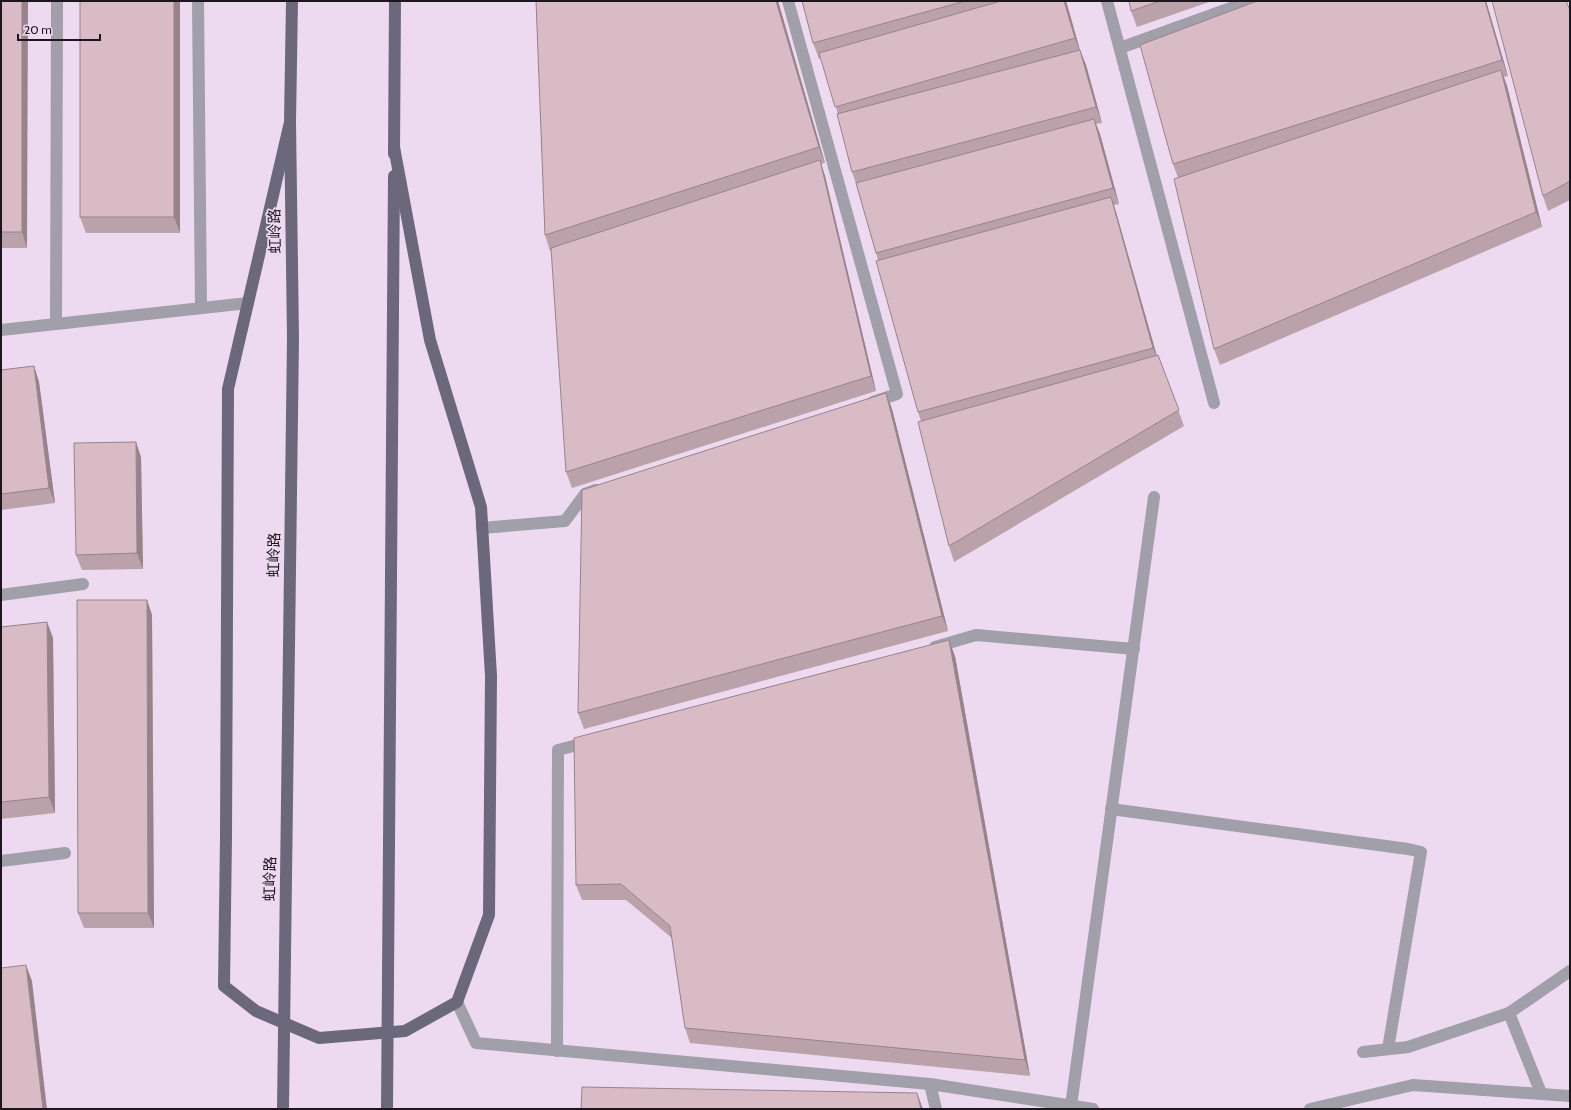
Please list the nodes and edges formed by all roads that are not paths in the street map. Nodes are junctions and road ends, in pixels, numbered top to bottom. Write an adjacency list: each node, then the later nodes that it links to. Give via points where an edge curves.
1 (57, 1): 13 (street)
2 (198, 1): 12 (street)
3 (292, 1): 9 (main road, 虹岭路)
4 (395, 1): 10 (main road)
5 (788, 1): 16 (street, via 897,394)
6 (1107, 1): 8 (street)
7 (1250, 1): 8 (street)
8 (1120, 48): 15 (street)
9 (290, 122): 11 (main road); 38 (main road, 虹岭路, via 293,338)
10 (394, 147): 19 (main road, via 430,340 481,507); 39 (main road)
11 (248, 303): 12 (street); 29 (main road, via 228,389 224,986 256,1011 319,1038 405,1031)
12 (201, 308): 13 (street)
13 (56, 324): 14 (street)
14 (1, 330)
15 (1214, 403)
16 (859, 406)
17 (608, 486): 19 (street, via 585,494 565,521)
18 (1154, 497): 22 (street)
19 (482, 528): 29 (main road, via 491,676 489,915)
20 (83, 584): 21 (street)
21 (1, 595)
22 (1134, 648): 23 (street, via 976,635); 25 (street)
23 (922, 650)
24 (604, 738): 32 (street, via 558,750)
25 (1111, 809): 31 (street, via 1421,852); 37 (street)
26 (65, 853): 27 (street)
27 (1, 861)
28 (1570, 971): 30 (street)
29 (457, 1002): 32 (street, via 476,1044)
30 (1509, 1013): 31 (street, via 1408,1047); 35 (street)
31 (1388, 1049): 33 (street)
32 (557, 1051): 34 (street)
33 (1363, 1052)
34 (930, 1084): 37 (street); 40 (street)
35 (1541, 1093): 36 (street); 42 (street, via 1413,1085)
36 (1570, 1096)
37 (1071, 1106): 41 (street)
38 (283, 1109)
39 (387, 1109)
40 (936, 1109)
41 (1093, 1109)
42 (1310, 1109)

